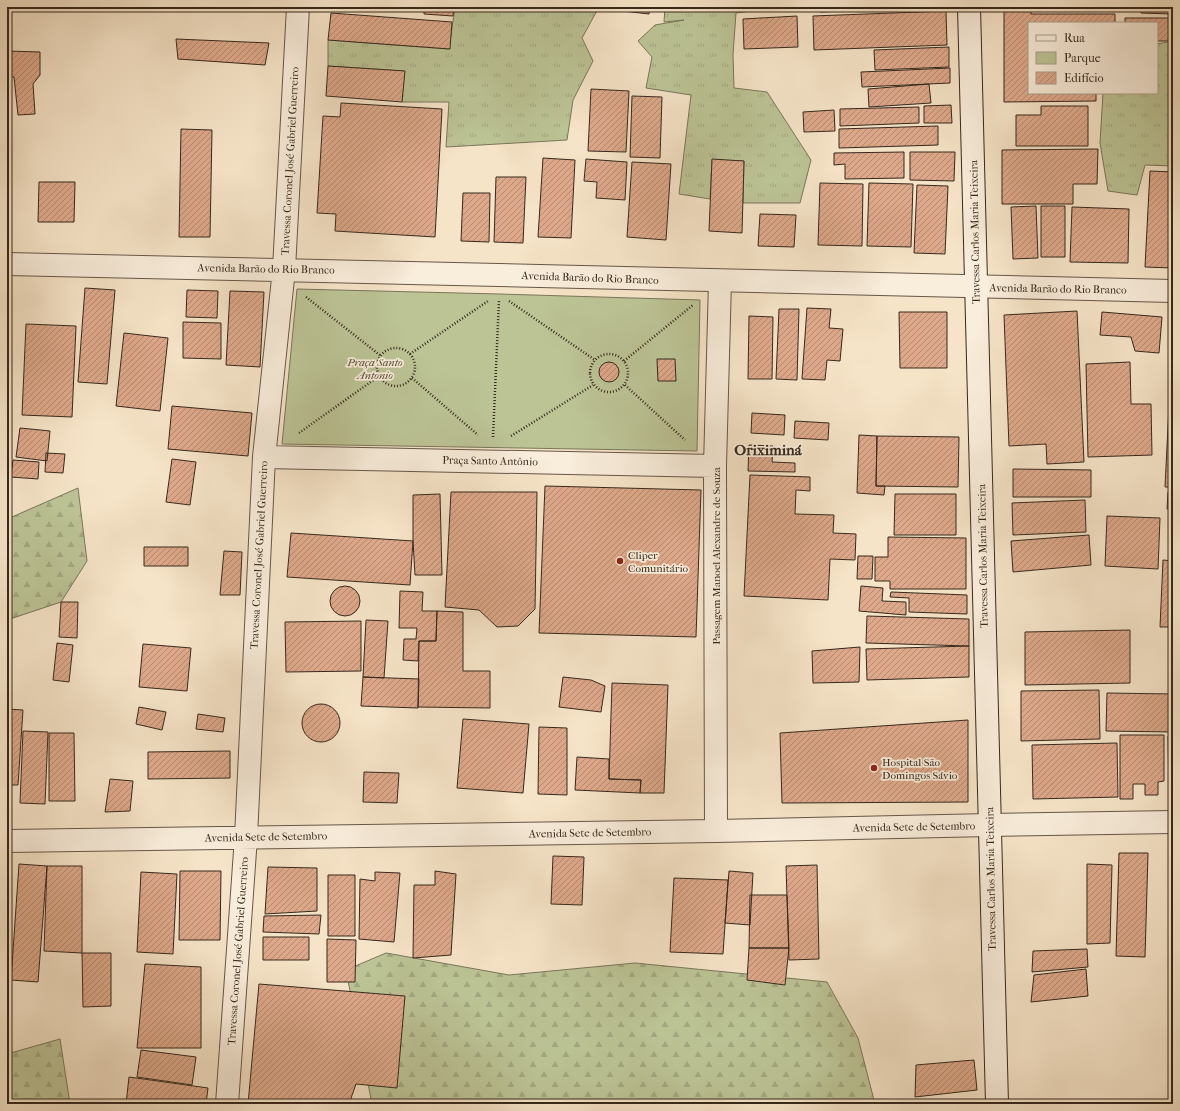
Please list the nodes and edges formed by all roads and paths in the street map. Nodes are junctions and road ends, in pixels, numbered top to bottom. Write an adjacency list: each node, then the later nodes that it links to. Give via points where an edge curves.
1 (298, 7): 4 (street, Travessa Coronel José Gabriel Guerreiro)
2 (969, 7): 6 (street, Travessa Carlos Maria Teixeira)
3 (7, 264): 4 (street, Avenida Barão do Rio Branco)
4 (284, 269): 5 (street, Avenida Barão do Rio Branco); 26 (street, Travessa Coronel José Gabriel Guerreiro)
5 (720, 281): 6 (street, Avenida Barão do Rio Branco); 27 (street, Passagem Manoel Alexandre de Souza)
6 (976, 287): 7 (street, Avenida Barão do Rio Branco); 29 (street, Travessa Carlos Maria Teixeira)
7 (1173, 291)
8 (302, 294): 14 (path)
9 (499, 294): 24 (path)
10 (492, 298): 13 (path)
11 (505, 298): 15 (path)
12 (694, 304): 16 (path)
13 (410, 354): 14 (path, via 405,350 393,348); 18 (path, via 415,365)
14 (381, 356): 17 (path, via 377,364)
15 (595, 360): 16 (path, via 600,356 613,354); 19 (path, via 590,372 590,379)
16 (624, 362): 20 (path, via 628,368)
17 (379, 376): 18 (path, via 388,385 394,386 401,386); 21 (path)
18 (412, 378): 22 (path)
19 (594, 385): 20 (path, via 609,393); 23 (path)
20 (625, 385): 25 (path)
21 (295, 435)
22 (481, 438)
23 (506, 439)
24 (492, 440)
25 (686, 441)
26 (264, 456): 27 (street, Praça Santo Antônio); 31 (street, Travessa Coronel José Gabriel Guerreiro)
27 (715, 466): 30 (street, Passagem Manoel Alexandre de Souza)
28 (1173, 822): 29 (street, Avenida Sete de Setembro)
29 (989, 825): 30 (street, Avenida Sete de Setembro); 34 (street, Travessa Carlos Maria Teixeira)
30 (716, 831): 31 (street, Avenida Sete de Setembro)
31 (246, 837): 32 (street, Avenida Sete de Setembro); 33 (street, Travessa Coronel José Gabriel Guerreiro)
32 (7, 841)
33 (227, 1104)
34 (997, 1104)

